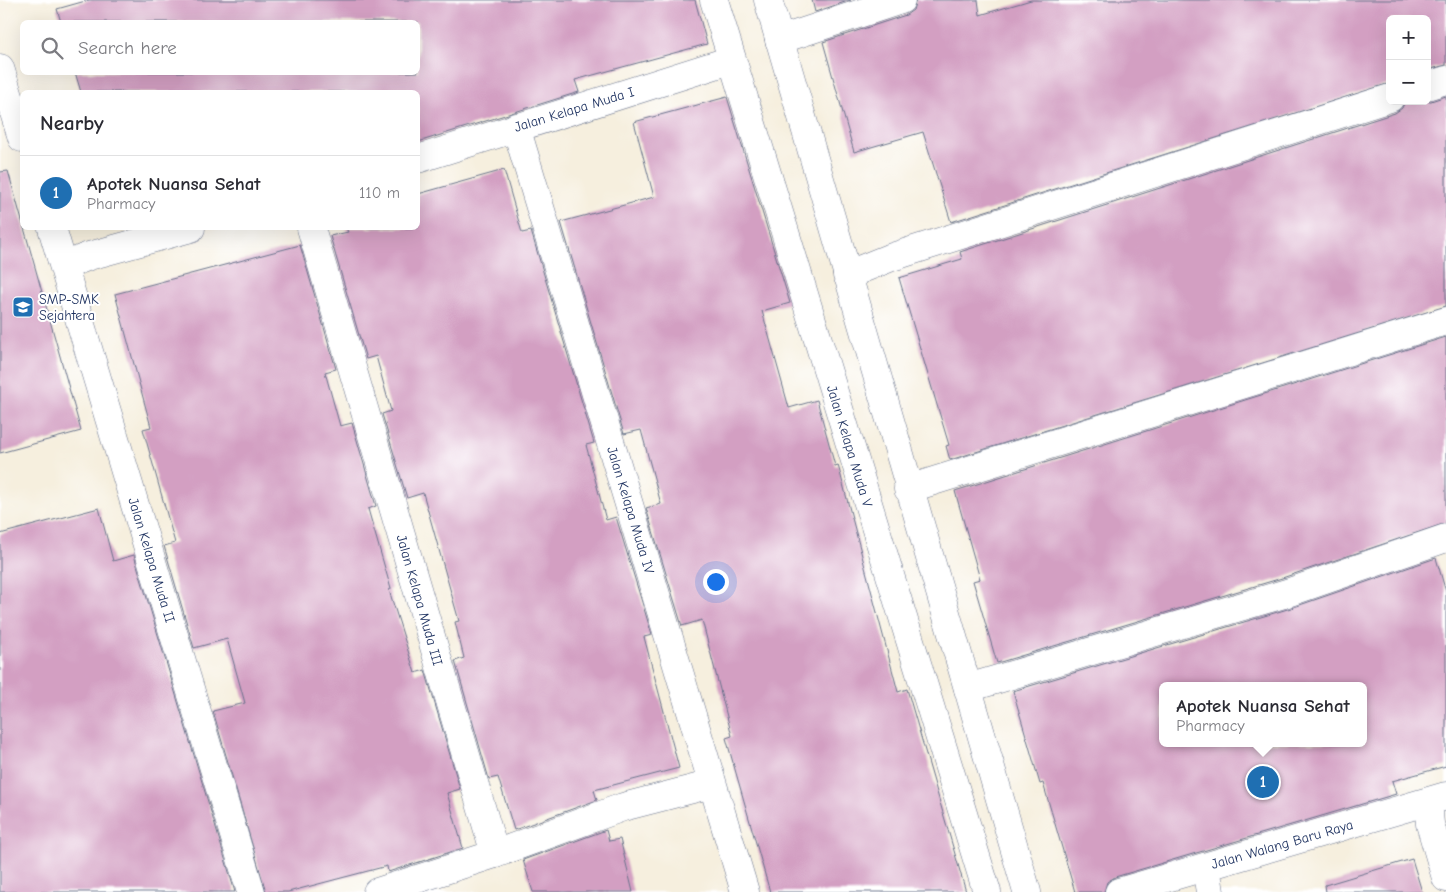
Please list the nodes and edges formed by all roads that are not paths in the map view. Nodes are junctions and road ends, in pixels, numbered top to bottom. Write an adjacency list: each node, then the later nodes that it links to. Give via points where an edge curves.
1 (714, 0): 5 (street, Jalan Kelapa Muda V)
2 (768, 0): 4 (street)
3 (901, 0): 4 (street)
4 (779, 40): 17 (street)
5 (731, 60): 10 (street, Jalan Kelapa Muda I); 30 (street, Jalan Kelapa Muda V)
6 (0, 68): 11 (street)
7 (1446, 80): 8 (street)
8 (1431, 85)
9 (1386, 99): 17 (street, via 889,258)
10 (516, 127): 12 (street, Jalan Kelapa Muda I); 22 (street, Jalan Kelapa Muda IV)
11 (20, 132)
12 (420, 158)
13 (53, 230): 16 (street, Jalan Kelapa Muda II)
14 (184, 230): 16 (street)
15 (312, 230): 24 (street, Jalan Kelapa Muda III)
16 (64, 266): 27 (street, Jalan Kelapa Muda II)
17 (847, 275): 19 (street)
18 (1446, 321): 19 (street)
19 (908, 489): 21 (street)
20 (1446, 538): 21 (street, via 1287,593)
21 (968, 688): 31 (street)
22 (712, 784): 24 (street, via 623,807); 29 (street, Jalan Kelapa Muda IV)
23 (1437, 799): 25 (street, via 1430,824); 26 (street, Jalan Walang Baru Raya)
24 (495, 854): 28 (street)
25 (1446, 878)
26 (1208, 879): 32 (street, Jalan Walang Baru Raya)
27 (251, 892)
28 (377, 892)
29 (745, 892)
30 (987, 892)
31 (1027, 892)
32 (1118, 892)

